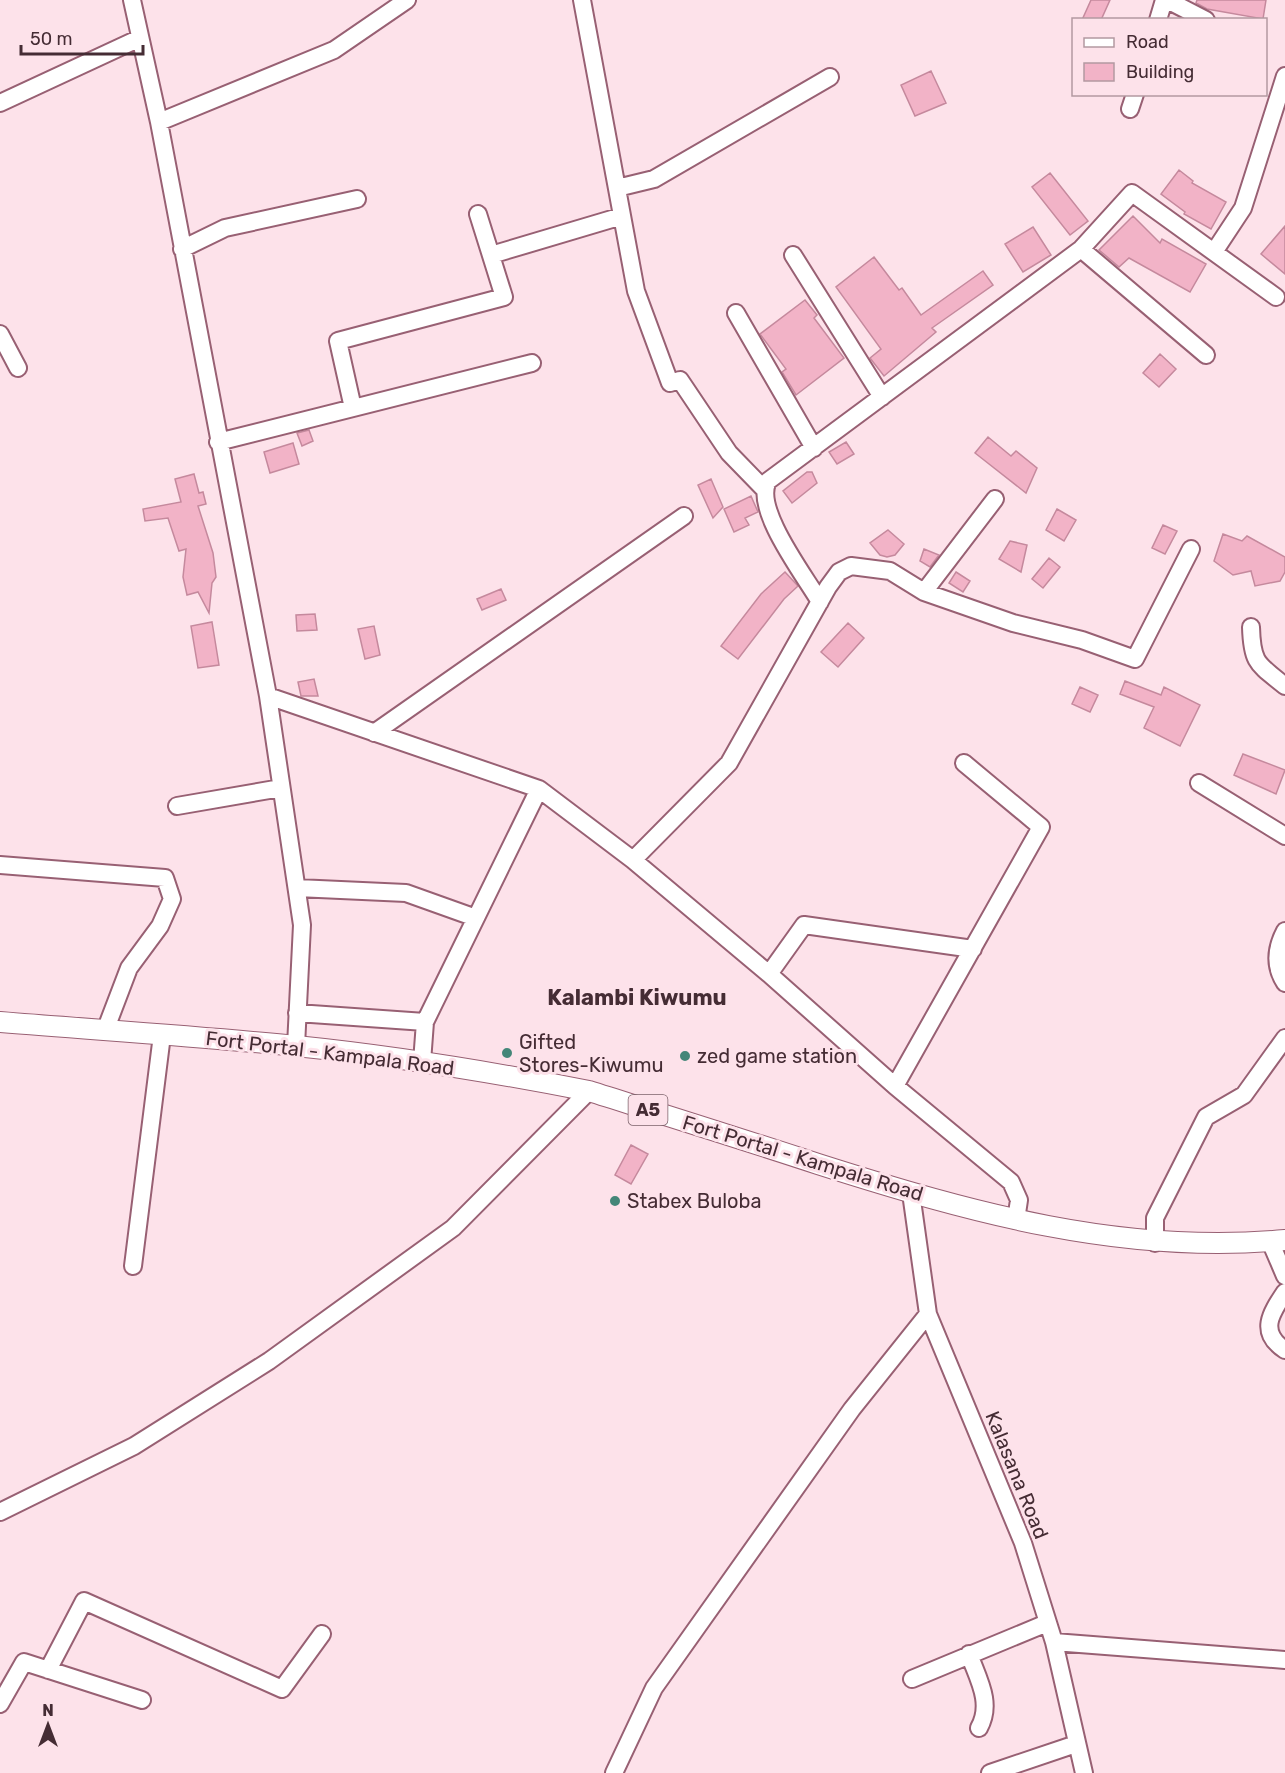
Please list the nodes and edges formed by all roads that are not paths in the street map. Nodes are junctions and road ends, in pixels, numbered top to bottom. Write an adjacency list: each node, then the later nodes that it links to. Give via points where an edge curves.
1 (132, 0): 7 (street)
2 (407, 0): 11 (street, via 334,50)
3 (582, 0): 12 (street)
4 (1166, 0): 5 (street); 6 (street)
5 (1159, 18)
6 (1202, 18)
7 (140, 38): 10 (street); 11 (street)
8 (1285, 75): 18 (street, via 1243,208)
9 (830, 77): 12 (street, via 654,179)
10 (0, 103)
11 (159, 122): 16 (street)
12 (617, 189): 15 (street)
13 (357, 199): 16 (street, via 225,228)
14 (478, 214): 19 (street)
15 (622, 216): 19 (street); 31 (street, via 636,291 670,383 680,380 729,453)
16 (182, 249): 29 (street)
17 (1081, 249): 18 (street, via 1132,193); 24 (street); 27 (street)
18 (1214, 252): 21 (street)
19 (491, 255): 28 (street, via 504,297 338,341)
20 (793, 255): 27 (street)
21 (1276, 297)
22 (735, 313): 30 (street)
23 (0, 334): 26 (street)
24 (1206, 355)
25 (532, 363): 28 (street)
26 (18, 368)
27 (882, 397): 30 (street)
28 (352, 408): 29 (street)
29 (218, 442): 39 (street)
30 (814, 447): 31 (street, via 768,481)
31 (764, 489): 36 (street, via 768,515)
32 (995, 499): 35 (street)
33 (684, 516): 40 (street)
34 (1191, 549): 35 (street, via 1135,660)
35 (924, 592): 36 (street, via 890,571 851,566 839,572)
36 (820, 602): 47 (street, via 729,764)
37 (1251, 627): 38 (street, via 1252,652 1262,667)
38 (1285, 686)
39 (267, 696): 40 (street); 43 (street)
40 (374, 733): 44 (street)
41 (964, 763): 52 (street, via 1041,827)
42 (1199, 783): 46 (street)
43 (281, 788): 45 (street); 49 (street)
44 (539, 789): 47 (street); 50 (street)
45 (177, 806)
46 (1285, 836)
47 (633, 860): 53 (street)
48 (0, 865): 58 (street, via 165,878 172,899 160,926 129,968)
49 (297, 888): 50 (street, via 406,893); 55 (street, via 302,926)
50 (476, 918): 57 (street)
51 (1285, 931): 54 (street, via 1277,955)
52 (973, 949): 53 (street, via 804,925); 63 (street)
53 (769, 974): 63 (street)
54 (1285, 983)
55 (297, 1013): 57 (street); 61 (street)
56 (0, 1022): 58 (main road, Fort Portal - Kampala Road / A5)
57 (426, 1023): 62 (street)
58 (105, 1030): 59 (main road, Fort Portal - Kampala Road / A5)
59 (162, 1035): 61 (main road, Fort Portal - Kampala Road / A5); 69 (street)
60 (1285, 1038): 68 (street, via 1244,1095 1206,1117 1155,1218)
61 (296, 1046): 62 (main road, Fort Portal - Kampala Road / A5)
62 (422, 1062): 64 (main road, Fort Portal - Kampala Road / A5)
63 (895, 1086): 66 (street, via 1011,1182 1019,1200)
64 (589, 1091): 65 (main road, Fort Portal - Kampala Road / A5); 74 (street, via 453,1228 269,1361 134,1446)
65 (911, 1193): 66 (main road, Fort Portal - Kampala Road / A5); 72 (street, Kalasana Road)
66 (1016, 1220): 68 (main road, Fort Portal - Kampala Road / A5)
67 (1277, 1240): 68 (main road, Fort Portal - Kampala Road / A5); 70 (street)
68 (1155, 1243)
69 (133, 1266)
70 (1285, 1276)
71 (1285, 1292): 73 (street, via 1273,1310 1269,1332)
72 (928, 1314): 75 (street, Kalasana Road, via 1023,1544); 86 (street, via 852,1409 654,1688)
73 (1285, 1350)
74 (0, 1512)
75 (1047, 1623): 77 (street, Kalasana Road); 78 (street)
76 (322, 1634): 80 (street, via 282,1689 84,1601)
77 (1054, 1642): 79 (street); 85 (street, Kalasana Road)
78 (969, 1654): 81 (street); 84 (street, via 986,1701 986,1716)
79 (1285, 1660)
80 (48, 1670): 82 (street); 83 (street, via 24,1662)
81 (912, 1679)
82 (142, 1700)
83 (0, 1704)
84 (979, 1728)
85 (1076, 1744): 87 (street); 88 (street, Kalasana Road)
86 (614, 1773)
87 (990, 1773)
88 (1084, 1773)

